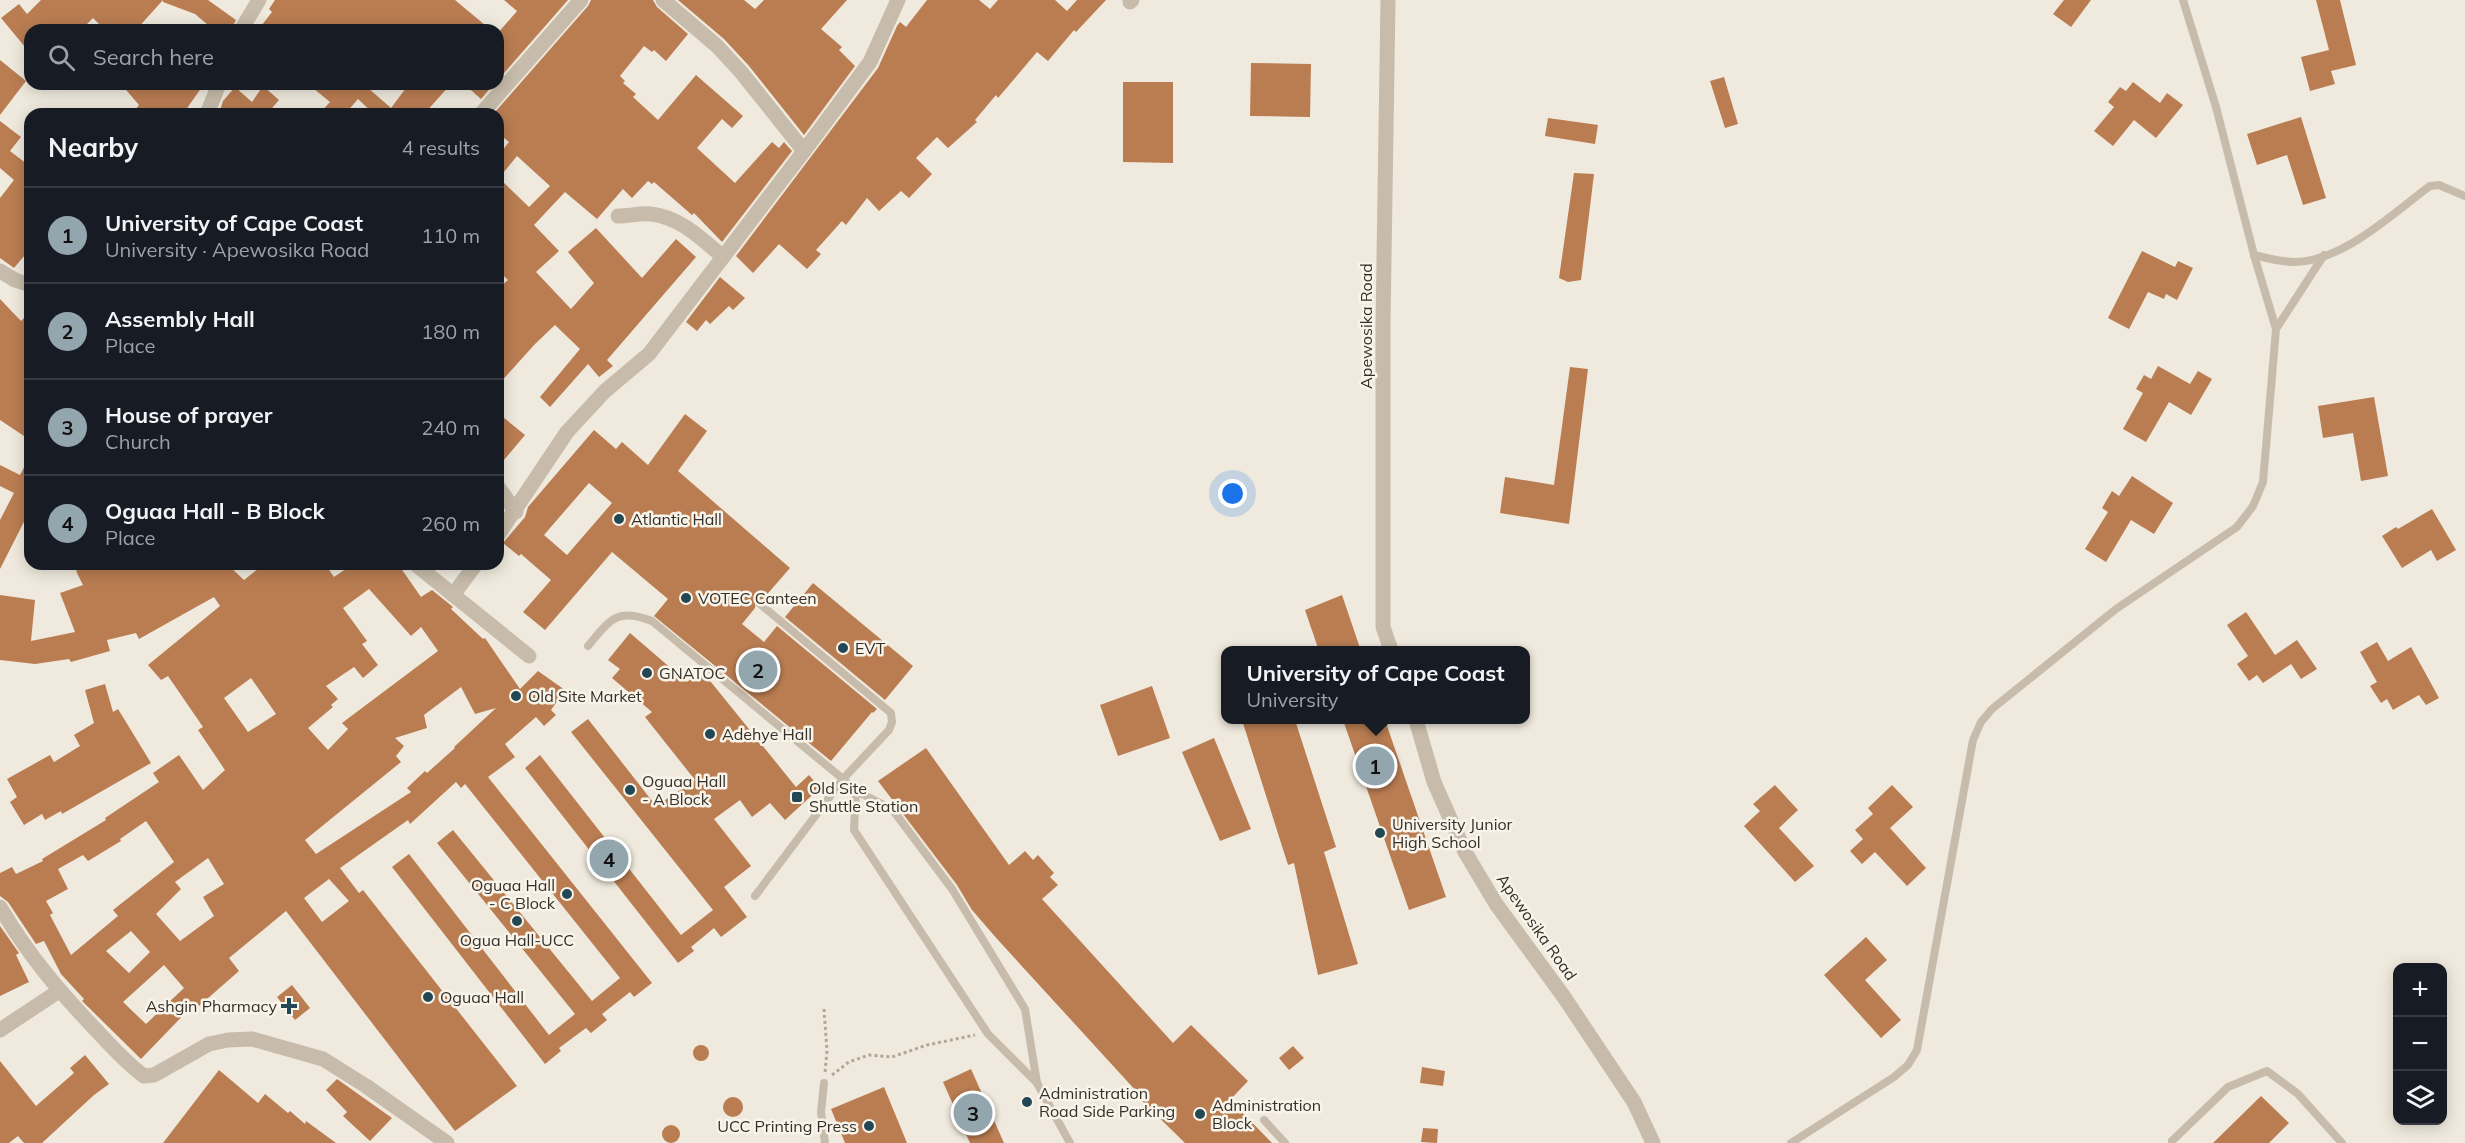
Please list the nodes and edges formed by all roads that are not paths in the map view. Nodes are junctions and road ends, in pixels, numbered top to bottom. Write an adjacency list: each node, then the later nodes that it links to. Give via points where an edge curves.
1 (581, 0): 8 (street)
2 (663, 0): 13 (street, via 717,46)
3 (898, 0): 13 (street, via 870,62)
4 (1388, 0): 30 (street, Apewosika Road, via 1383,627)
5 (2183, 0): 17 (lane, via 2216,107)
6 (255, 2): 7 (street)
7 (244, 24)
8 (504, 88)
9 (217, 90): 11 (street)
10 (502, 90): 12 (street)
11 (209, 108)
12 (486, 108)
13 (804, 151): 18 (street)
14 (2465, 196): 16 (lane, via 2439,185 2430,186 2364,237)
15 (618, 216): 18 (street, via 651,214 675,221)
16 (2324, 254): 17 (lane, via 2294,262); 21 (lane)
17 (2254, 255): 21 (lane)
18 (723, 257): 23 (street, via 649,354 605,391 567,432)
19 (0, 271): 20 (street)
20 (24, 283)
21 (2276, 329): 48 (lane, via 2263,482 2253,506 2237,527 2116,609 1981,722 1973,740 1917,1050 1894,1077)
22 (504, 495): 23 (street)
23 (516, 512): 24 (street)
24 (504, 527)
25 (423, 570): 27 (street)
26 (471, 570): 27 (street)
27 (453, 594): 31 (street)
28 (760, 604): 33 (lane, via 891,713 889,730)
29 (588, 646): 33 (lane, via 612,619 635,614 652,621)
30 (1389, 646)
31 (529, 656)
32 (1417, 724): 47 (street, Apewosika Road, via 1434,782 1465,852 1496,904 1634,1102)
33 (843, 779): 34 (lane); 35 (lane)
34 (856, 791): 40 (lane, via 854,830 986,1030); 40 (lane, via 892,808 958,899 1025,1009)
35 (755, 896)
36 (0, 907): 37 (street, via 21,943)
37 (59, 992): 38 (street); 43 (street, via 144,1077 209,1044 252,1039 323,1059)
38 (0, 1030)
39 (824, 1083): 44 (lane, via 821,1112)
40 (1037, 1083): 45 (lane)
41 (1264, 1120): 46 (lane)
42 (2172, 1141): 49 (lane, via 2228,1087 2267,1071 2298,1094)
43 (447, 1143)
44 (825, 1143)
45 (1070, 1143)
46 (1285, 1143)
47 (1653, 1143)
48 (1791, 1143)
49 (2342, 1143)

